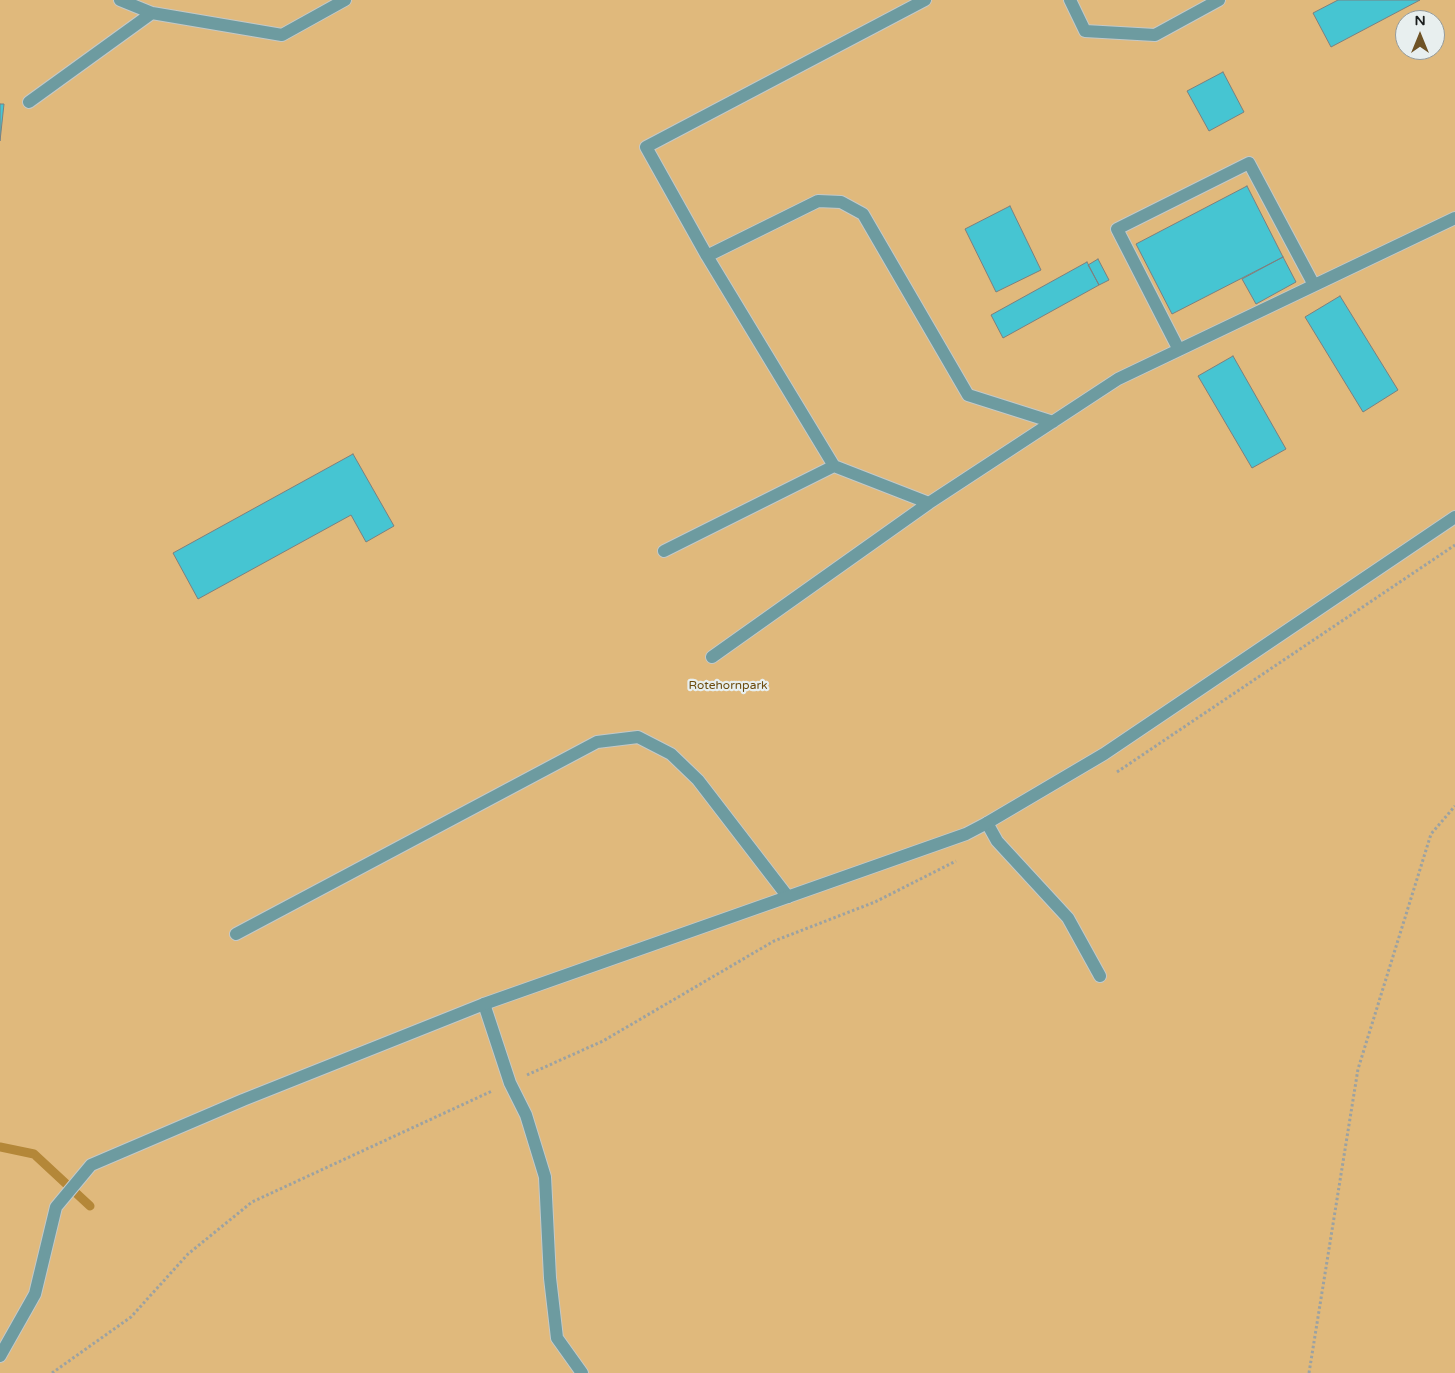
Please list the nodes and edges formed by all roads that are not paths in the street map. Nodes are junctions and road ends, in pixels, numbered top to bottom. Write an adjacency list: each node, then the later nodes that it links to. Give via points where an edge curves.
1 (120, 0): 6 (street)
2 (345, 0): 6 (street, via 282,35)
3 (925, 0): 9 (street, via 646,147)
4 (1070, 0): 5 (street, via 1085,31 1155,35)
5 (1219, 0)
6 (152, 13): 7 (street)
7 (29, 102)
8 (1455, 218): 10 (street)
9 (707, 256): 12 (street, via 818,201 841,202 863,214 968,395); 13 (street)
10 (1314, 285): 11 (street); 11 (street, via 1249,163 1117,229)
11 (1179, 350): 12 (street, via 1118,380)
12 (1054, 422): 14 (street)
13 (834, 466): 14 (street); 16 (street)
14 (929, 504): 17 (street)
15 (1455, 517): 18 (street, via 1104,754)
16 (664, 551)
17 (712, 658)
18 (987, 823): 19 (street, via 966,834); 21 (street, via 997,841 1068,918)
19 (788, 897): 20 (street, via 698,780 671,754 638,738 597,742); 22 (street)
20 (236, 934)
21 (1100, 976)
22 (484, 1004): 23 (street, via 242,1100 91,1165 56,1207 35,1294); 24 (street, via 510,1083 526,1115 545,1177 550,1278 557,1338)
23 (0, 1356)
24 (582, 1373)

